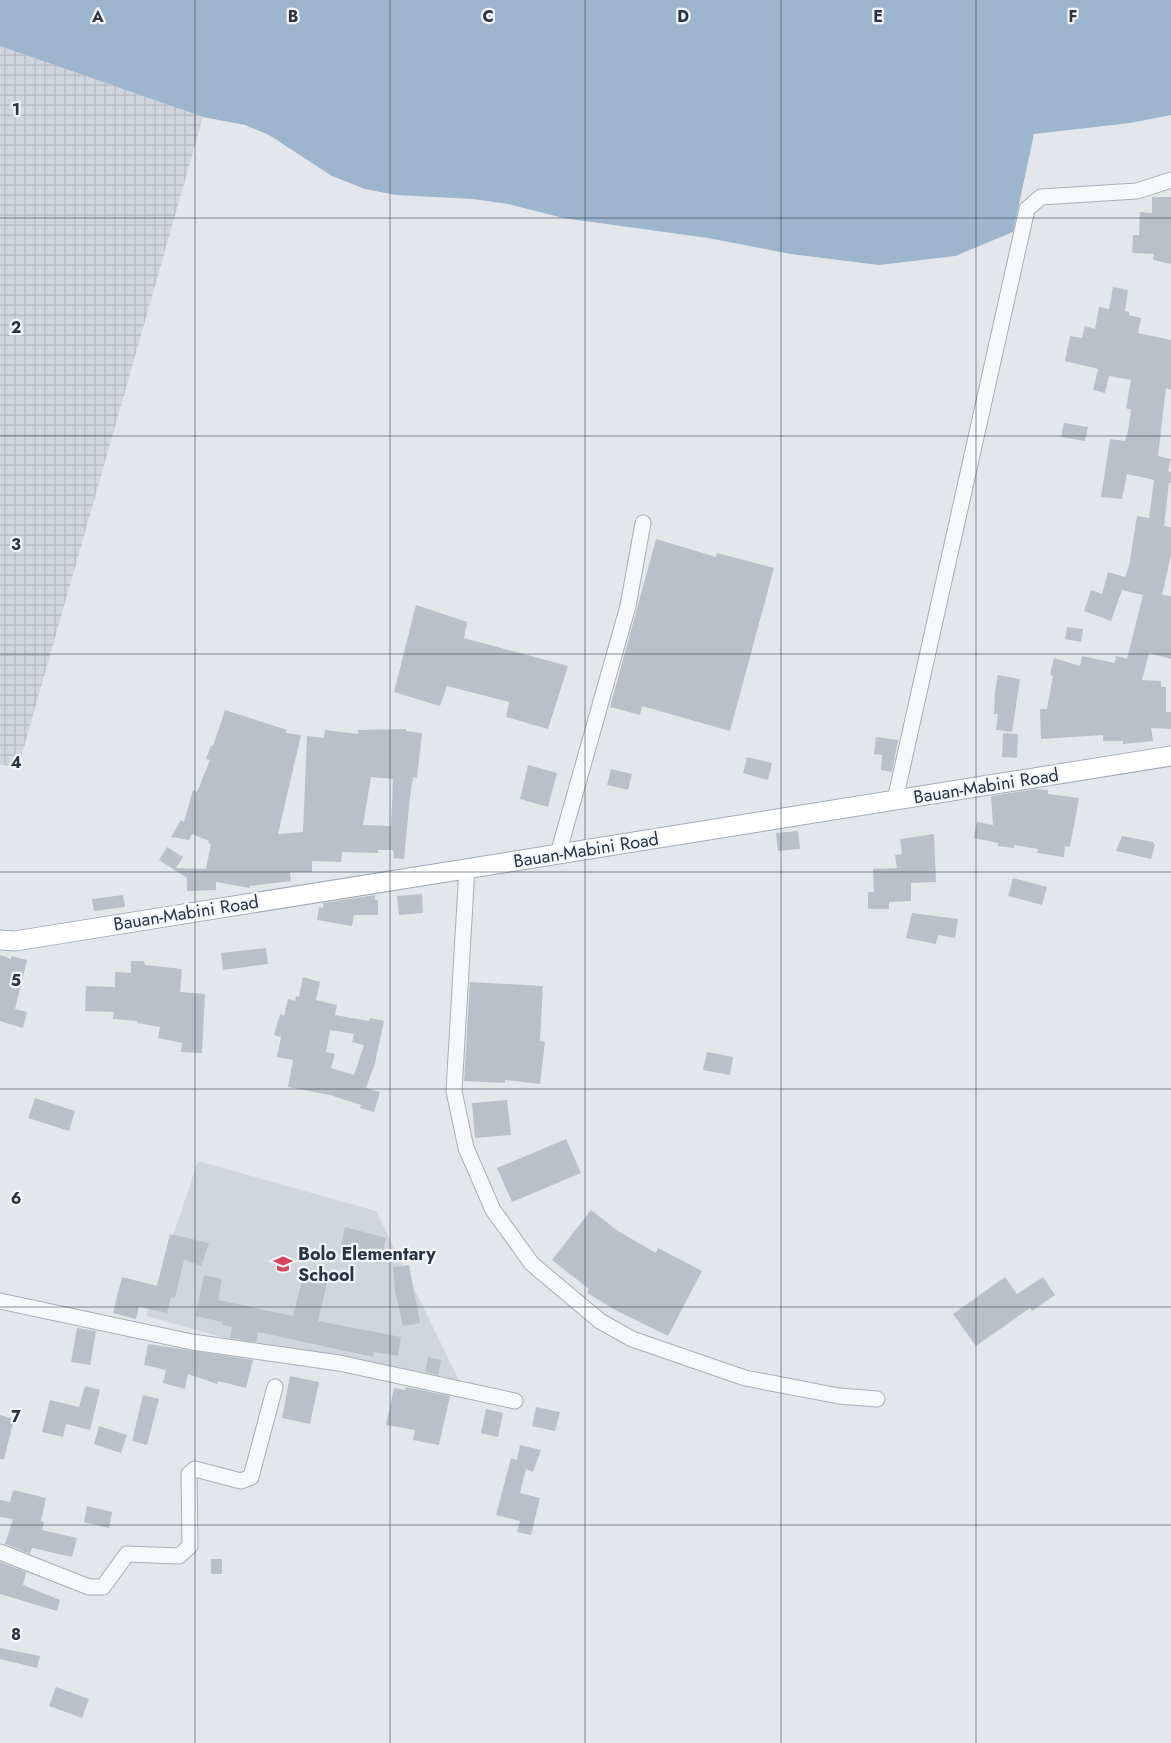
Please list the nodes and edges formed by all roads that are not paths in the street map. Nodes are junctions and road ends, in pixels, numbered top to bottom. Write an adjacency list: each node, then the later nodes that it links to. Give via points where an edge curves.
1 (1171, 180): 4 (street, via 1137,191 1041,197 1027,209)
2 (643, 523): 5 (street, via 628,606)
3 (1171, 756): 4 (main road, Bauan-Mabini Road)
4 (895, 800): 5 (main road, Bauan-Mabini Road)
5 (558, 854): 6 (main road, Bauan-Mabini Road)
6 (467, 868): 7 (main road, Bauan-Mabini Road, via 25,939); 10 (street, via 454,1091 466,1148 493,1210 532,1264 600,1321 632,1339 745,1378)
7 (0, 940)
8 (0, 1301): 11 (street, via 192,1342 339,1363)
9 (275, 1387): 12 (street, via 251,1477 241,1480 195,1469 189,1474 190,1546 179,1556 127,1554 103,1587 90,1587)
10 (878, 1400)
11 (515, 1401)
12 (0, 1552)

